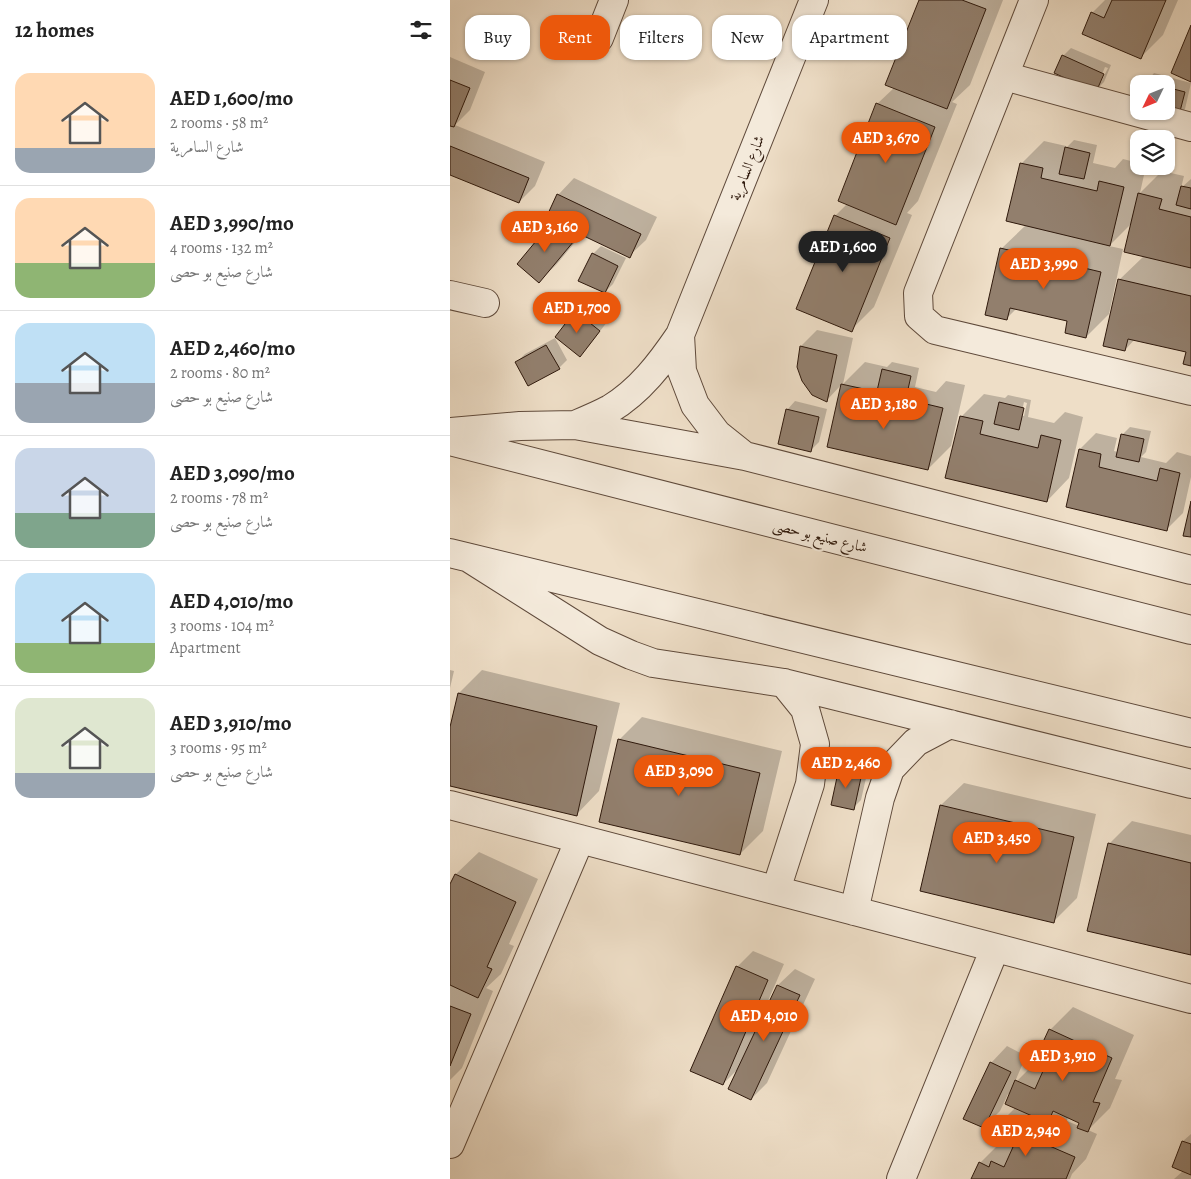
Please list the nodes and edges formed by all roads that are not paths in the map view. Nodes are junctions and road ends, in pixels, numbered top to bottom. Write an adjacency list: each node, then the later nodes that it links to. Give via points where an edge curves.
1 (614, 0): 4 (street)
2 (814, 0): 9 (street, شارع السامرية)
3 (1034, 0): 5 (street)
4 (608, 15)
5 (1004, 76): 6 (street); 10 (street, via 918,293 919,316 935,330)
6 (1191, 127)
7 (450, 295): 8 (street)
8 (486, 303)
9 (680, 335): 11 (street, شارع السامرية, via 661,364 638,388 611,408); 14 (street, شارع السامرية, via 682,371 695,405 716,434)
10 (1191, 391)
11 (575, 425): 12 (street); 14 (street)
12 (450, 432)
13 (450, 442): 17 (street, شارع صنيع بو حصى)
14 (745, 456): 16 (street)
15 (460, 556): 18 (street, via 600,641 631,655 653,663); 20 (street)
16 (1191, 570)
17 (1191, 630)
18 (784, 683): 19 (street); 24 (street, via 805,709 815,744 810,784)
19 (950, 724): 21 (street); 25 (street, via 916,742 890,769 880,798)
20 (1191, 733)
21 (1191, 784)
22 (450, 805): 23 (street)
23 (580, 839): 24 (street); 28 (street)
24 (776, 890): 25 (street)
25 (854, 911): 26 (street)
26 (995, 948): 27 (street); 29 (street)
27 (1191, 999)
28 (450, 1144)
29 (901, 1179)

